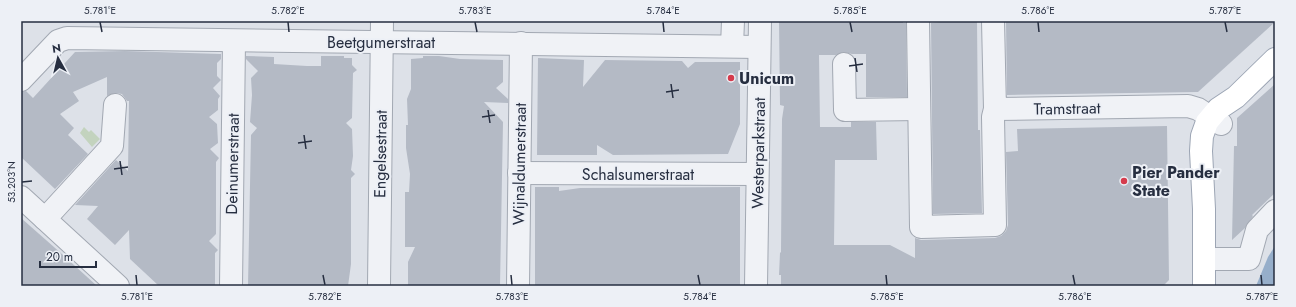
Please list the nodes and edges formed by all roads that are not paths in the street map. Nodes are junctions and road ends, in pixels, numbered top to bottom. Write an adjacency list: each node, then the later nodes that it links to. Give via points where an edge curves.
1 (733, 21): 9 (street)
2 (760, 21): 10 (street, Westerparkstraat)
3 (918, 21): 15 (street)
4 (993, 21): 16 (street)
5 (66, 29): 7 (street, Beetgumerstraat); 13 (street, Beetgumerstraat)
6 (382, 31): 7 (street, Beetgumerstraat, via 355,42); 8 (street, Beetgumerstraat); 26 (street, Engelsestraat)
7 (234, 41): 25 (street, Deinumerstraat)
8 (521, 43): 9 (street, Beetgumerstraat); 18 (street, Wijnaldumerstraat)
9 (732, 46): 10 (street, Beetgumerstraat)
10 (759, 47): 19 (street, Westerparkstraat)
11 (1275, 59): 17 (main road, via 1236,97 1224,103)
12 (844, 64): 15 (street, via 844,110)
13 (21, 80)
14 (114, 105): 22 (street, via 112,146)
15 (919, 109): 16 (street, via 921,226 995,225)
16 (995, 109): 17 (street, Tramstraat, via 1188,106 1198,109)
17 (1216, 121): 23 (main road, via 1207,122 1202,136 1201,151)
18 (519, 173): 19 (street, Schalsumerstraat); 27 (street, Wijnaldumerstraat)
19 (757, 174): 28 (street, Westerparkstraat)
20 (21, 197): 22 (street)
21 (1275, 211): 23 (street, via 1258,230 1248,259)
22 (45, 219): 24 (street)
23 (1209, 259): 29 (main road); 30 (main road)
24 (118, 286)
25 (230, 286)
26 (379, 286)
27 (518, 286)
28 (756, 286)
29 (1204, 286)
30 (1214, 286)

